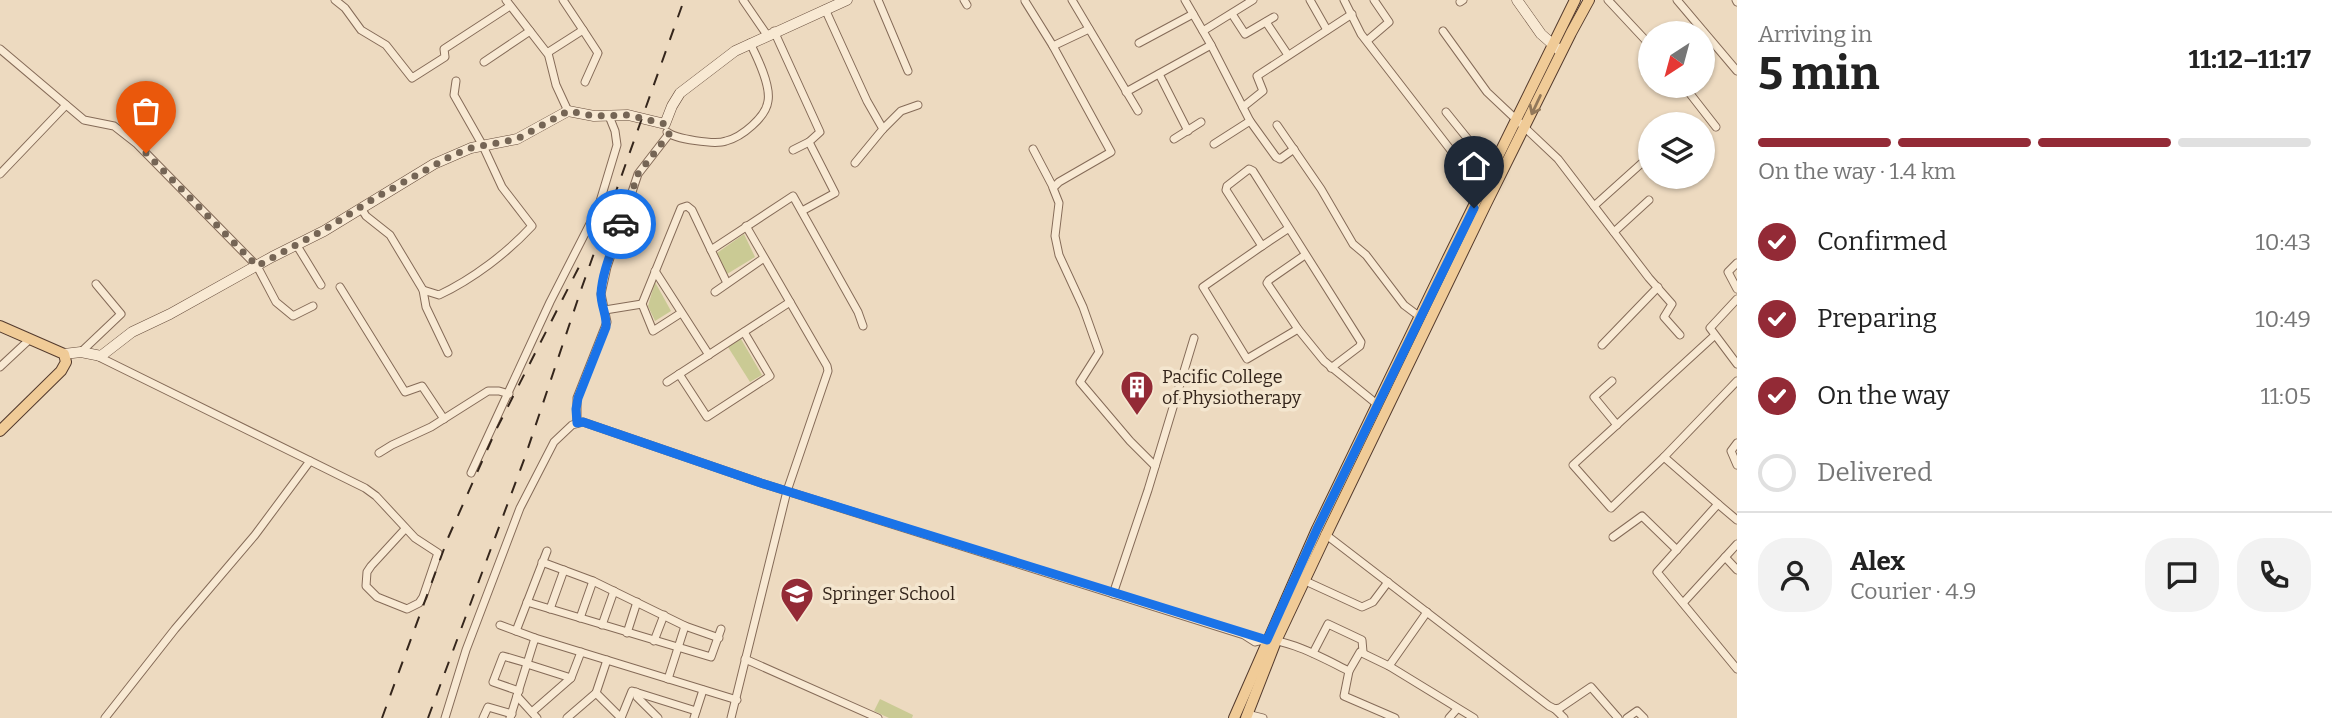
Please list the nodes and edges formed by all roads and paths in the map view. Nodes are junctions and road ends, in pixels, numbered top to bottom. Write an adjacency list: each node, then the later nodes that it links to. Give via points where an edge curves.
1 (335, 0): 18 (street, via 362,30 386,45 412,78 445,57 444,49)
2 (563, 0): 24 (street)
3 (878, 0): 41 (street)
4 (1025, 0): 34 (street)
5 (1072, 0): 23 (street)
6 (1185, 0): 20 (street)
7 (1253, 0): 21 (street)
8 (1310, 0): 25 (street)
9 (1344, 0): 22 (street)
10 (1374, 0): 31 (street, via 1389,22)
11 (1576, 0): 37 (main road)
12 (1590, 0): 37 (main road)
13 (1608, 0): 29 (street)
14 (1677, 0): 42 (street)
15 (746, 1): 30 (street)
16 (843, 1): 19 (street)
17 (1522, 2): 37 (street)
18 (508, 3): 27 (street)
19 (825, 9): 30 (street); 61 (street)
20 (1193, 14): 26 (street); 33 (street)
21 (1232, 14): 26 (street); 39 (street, via 1244,34 1270,19)
22 (1352, 14): 25 (street); 31 (street)
23 (1089, 29): 34 (street); 46 (street)
24 (583, 30): 38 (street); 45 (street, via 598,53)
25 (1327, 30): 39 (street)
26 (1203, 31): 35 (street)
27 (530, 32): 38 (street); 40 (street)
28 (1443, 32): 57 (street, via 1479,82)
29 (1638, 32)
30 (771, 33): 32 (street); 64 (street, via 820,132)
31 (1368, 40): 75 (street)
32 (750, 43): 60 (street, via 680,93); 60 (street, via 769,91 763,114 725,142 677,137)
33 (1139, 43)
34 (1053, 46): 74 (street, via 1111,152)
35 (1211, 46): 43 (street); 50 (street)
36 (0, 49): 48 (street)
37 (1558, 49): 57 (main road)
38 (548, 53): 51 (street)
39 (1288, 55): 50 (street, via 1257,76 1263,91)
40 (484, 62)
41 (908, 71)
42 (1737, 71)
43 (1159, 74): 46 (street); 62 (street)
44 (456, 80): 66 (street, via 454,95)
45 (585, 82)
46 (1126, 92): 52 (street)
47 (1693, 98): 59 (street)
48 (66, 105): 73 (street); 89 (street, via 84,120 114,126 136,144)
49 (918, 105): 61 (street, via 901,111)
50 (1243, 107): 55 (street)
51 (568, 111): 54 (street); 66 (street, via 517,139)
52 (1138, 111)
53 (1446, 112): 72 (street)
54 (609, 116): 60 (street, via 628,115); 127 (street, via 617,145 598,208)
55 (1250, 121): 65 (street); 68 (street, via 1278,159)
56 (1201, 122): 62 (street)
57 (1521, 124): 72 (main road); 77 (street, via 1558,159); 144 (main road, via 1486,204)
58 (1277, 125): 68 (street)
59 (1716, 127)
60 (667, 129): 103 (street, via 638,174 603,281)
61 (883, 129): 70 (street)
62 (1188, 131): 63 (street)
63 (1174, 139)
64 (809, 142): 69 (street); 79 (street, via 835,193)
65 (1214, 144)
66 (483, 146): 78 (street, via 442,160); 97 (street, via 502,187 532,226 519,241 456,287 437,296)
67 (1032, 149): 74 (street)
68 (1294, 149): 105 (street, via 1353,244 1404,305)
69 (793, 150)
70 (855, 163)
71 (1638, 166): 77 (street)
72 (1492, 169): 75 (main road)
73 (0, 174)
74 (1053, 187): 138 (street, via 1059,203 1055,236 1059,254 1099,352 1081,378 1081,386)
75 (1481, 192): 105 (main road)
76 (1649, 200): 82 (street)
77 (1594, 206): 82 (street)
78 (361, 208): 83 (street); 97 (street, via 390,235)
79 (802, 211): 80 (street, via 792,196); 107 (street)
80 (746, 226): 85 (street); 87 (street)
81 (1289, 228): 84 (street); 84 (street, via 1249,169 1226,190); 86 (street)
82 (1614, 232): 95 (street)
83 (296, 244): 89 (street); 93 (street)
84 (1262, 246): 108 (street, via 1203,287 1247,359)
85 (711, 250): 90 (street, via 692,210 681,208); 91 (street)
86 (1305, 255): 108 (street, via 1267,281); 122 (street, via 1362,342)
87 (764, 258): 91 (street); 100 (street)
88 (1737, 263): 96 (street, via 1728,272)
89 (257, 266): 102 (street, via 276,302 293,316); 119 (street, via 132,332)
90 (655, 271): 101 (street); 104 (street)
91 (727, 283): 98 (street)
92 (96, 284): 115 (street, via 121,314)
93 (321, 285)
94 (340, 287): 129 (street, via 405,392 422,386)
95 (1658, 287): 110 (street, via 1673,305 1664,317); 114 (street)
96 (1737, 289)
97 (422, 290): 116 (street)
98 (715, 292)
99 (1737, 299): 111 (street, via 1712,324)
100 (790, 302): 109 (street); 140 (street, via 828,372)
101 (642, 304): 103 (street); 104 (street, via 653,331)
102 (313, 306)
103 (605, 310): 130 (street, via 606,327 578,398)
104 (681, 313): 118 (street)
105 (1420, 317): 128 (main road)
106 (0, 326): 113 (main road)
107 (863, 326)
108 (1298, 329): 122 (street)
109 (744, 332): 118 (street); 123 (street, via 771,376 707,417)
110 (1680, 335)
111 (1714, 336): 120 (street); 131 (street)
112 (1194, 338): 138 (street)
113 (30, 339): 117 (main road); 121 (street)
114 (1602, 345)
115 (81, 352): 117 (street); 119 (street)
116 (448, 353)
117 (64, 354): 132 (main road, via 61,371)
118 (709, 355): 123 (street)
119 (99, 356): 136 (street)
120 (1737, 364)
121 (0, 367)
122 (1331, 368): 128 (street)
123 (679, 374): 126 (street)
124 (1612, 381): 131 (street, via 1594,397)
125 (1737, 381): 135 (street)
126 (667, 382)
127 (509, 394): 129 (street, via 488,391); 139 (street)
128 (1378, 405): 144 (main road)
129 (444, 419): 134 (street)
130 (577, 423): 140 (street); 199 (street, via 554,442 520,508)
131 (1617, 425): 135 (street, via 1573,465 1609,508)
132 (0, 431)
133 (1737, 443): 137 (street, via 1731,451)
134 (379, 453)
135 (1664, 457): 141 (street)
136 (310, 461): 143 (street, via 371,492); 198 (street, via 256,535)
137 (1737, 465)
138 (1155, 466): 157 (street)
139 (471, 474)
140 (787, 491): 157 (street); 179 (street)
141 (1718, 504): 142 (street); 147 (street)
142 (1737, 520)
143 (405, 529): 143 (street, via 371,566 366,586 377,597 407,609 423,597 438,554)
144 (1322, 532): 153 (main road); 155 (street)
145 (1613, 537): 147 (street, via 1642,516)
146 (1737, 544): 149 (street)
147 (1677, 550): 160 (street, via 1657,572)
148 (547, 551): 150 (street)
149 (1725, 557): 152 (street); 160 (street)
150 (542, 562): 151 (street); 158 (street)
151 (564, 570): 154 (street); 161 (street)
152 (1737, 570)
153 (1301, 579): 155 (street, via 1362,607 1373,602); 173 (main road)
154 (593, 581): 156 (street); 164 (street)
155 (1388, 582): 162 (street)
156 (614, 591): 159 (street); 166 (street)
157 (1113, 594): 173 (street, via 1255,642)
158 (527, 602): 161 (street); 169 (street)
159 (637, 602): 163 (street); 170 (street)
160 (1683, 603): 183 (street)
161 (550, 609): 164 (street)
162 (1427, 612): 182 (street); 193 (street)
163 (664, 615): 167 (street); 174 (street)
164 (580, 618): 166 (street)
165 (500, 625): 169 (street)
166 (602, 625): 170 (street)
167 (685, 626): 172 (street); 175 (street)
168 (721, 629): 172 (street)
169 (516, 631): 171 (street)
170 (626, 633): 174 (street)
171 (535, 638): 176 (street); 181 (street)
172 (719, 638): 175 (street, via 712,657)
173 (1268, 640): 178 (street); 197 (main road); 206 (main road)
174 (654, 641): 175 (street)
175 (678, 649): 186 (street)
176 (581, 652): 180 (street); 185 (street)
177 (1363, 652): 178 (street, via 1362,640 1328,624); 182 (street); 184 (street)
178 (1313, 653): 184 (street)
179 (746, 659): 191 (street); 205 (street)
180 (607, 660): 186 (street); 189 (street)
181 (527, 663): 185 (street); 190 (street); 190 (street, via 503,656 493,682)
182 (1389, 666): 192 (street)
183 (1737, 669)
184 (1349, 671): 208 (street, via 1344,696)
185 (571, 678): 195 (street)
186 (668, 679): 187 (street)
187 (703, 690): 191 (street); 194 (street)
188 (636, 692): 194 (street); 202 (street, via 630,692); 203 (street)
189 (596, 693): 201 (street); 202 (street)
190 (518, 694): 195 (street); 196 (street)
191 (737, 700): 204 (street)
192 (1457, 709): 209 (street); 210 (street)
193 (1555, 709): 211 (street); 212 (street, via 1591,687)
194 (695, 714)
195 (535, 715)
196 (511, 716): 200 (street, via 488,708)
197 (1247, 716): 207 (street)
198 (105, 718)
199 (445, 718)
200 (483, 718)
201 (567, 718)
202 (621, 718)
203 (657, 718)
204 (731, 718)
205 (877, 718)
206 (1234, 718)
207 (1263, 718)
208 (1395, 718)
209 (1448, 718)
210 (1474, 718)
211 (1564, 718)
212 (1618, 718)
213 (1628, 718): 214 (street, via 1637,711)
214 (1644, 718)

